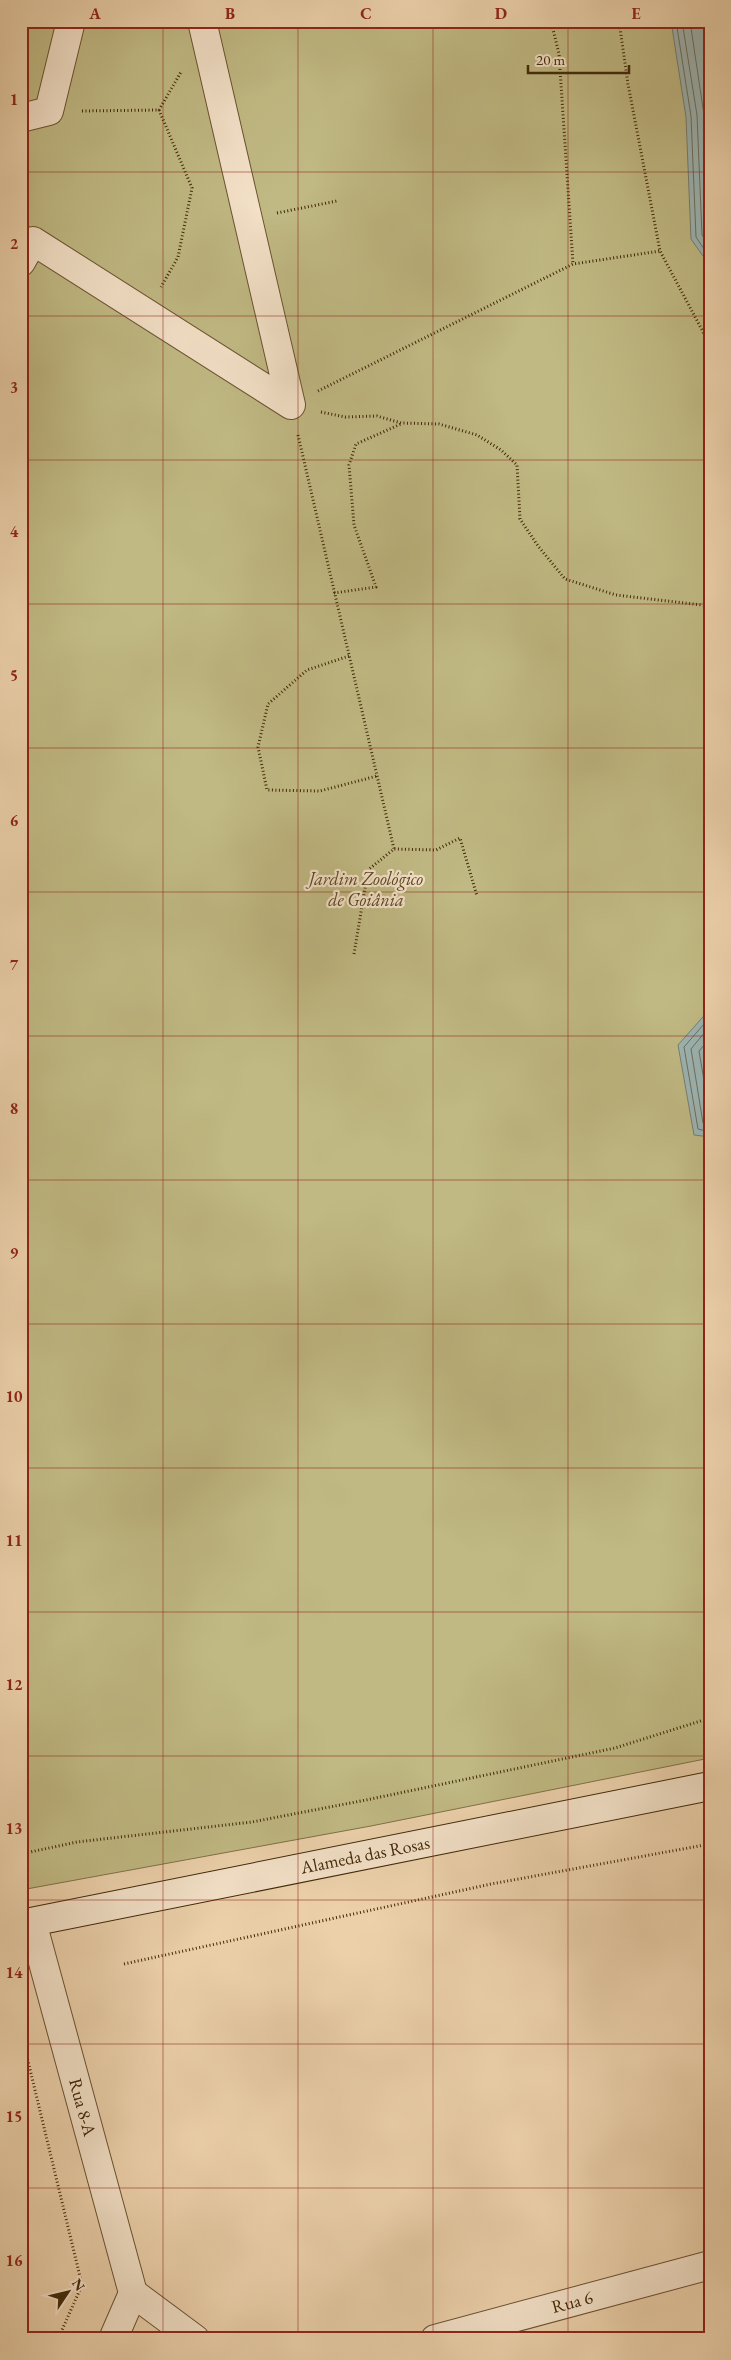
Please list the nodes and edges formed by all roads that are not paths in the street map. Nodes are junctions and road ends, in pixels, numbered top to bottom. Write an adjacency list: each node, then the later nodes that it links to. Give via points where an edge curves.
1 (71, 21): 3 (street, via 49,111)
2 (203, 27): 4 (street, via 291,405 78,269)
3 (21, 118)
4 (30, 253)
5 (710, 1786): 6 (street, Alameda das Rosas)
6 (27, 1923): 8 (street, Rua 8-A)
7 (710, 2265): 11 (street, Rua 6)
8 (133, 2292): 9 (street); 10 (street)
9 (113, 2339)
10 (195, 2339)
11 (435, 2339)

